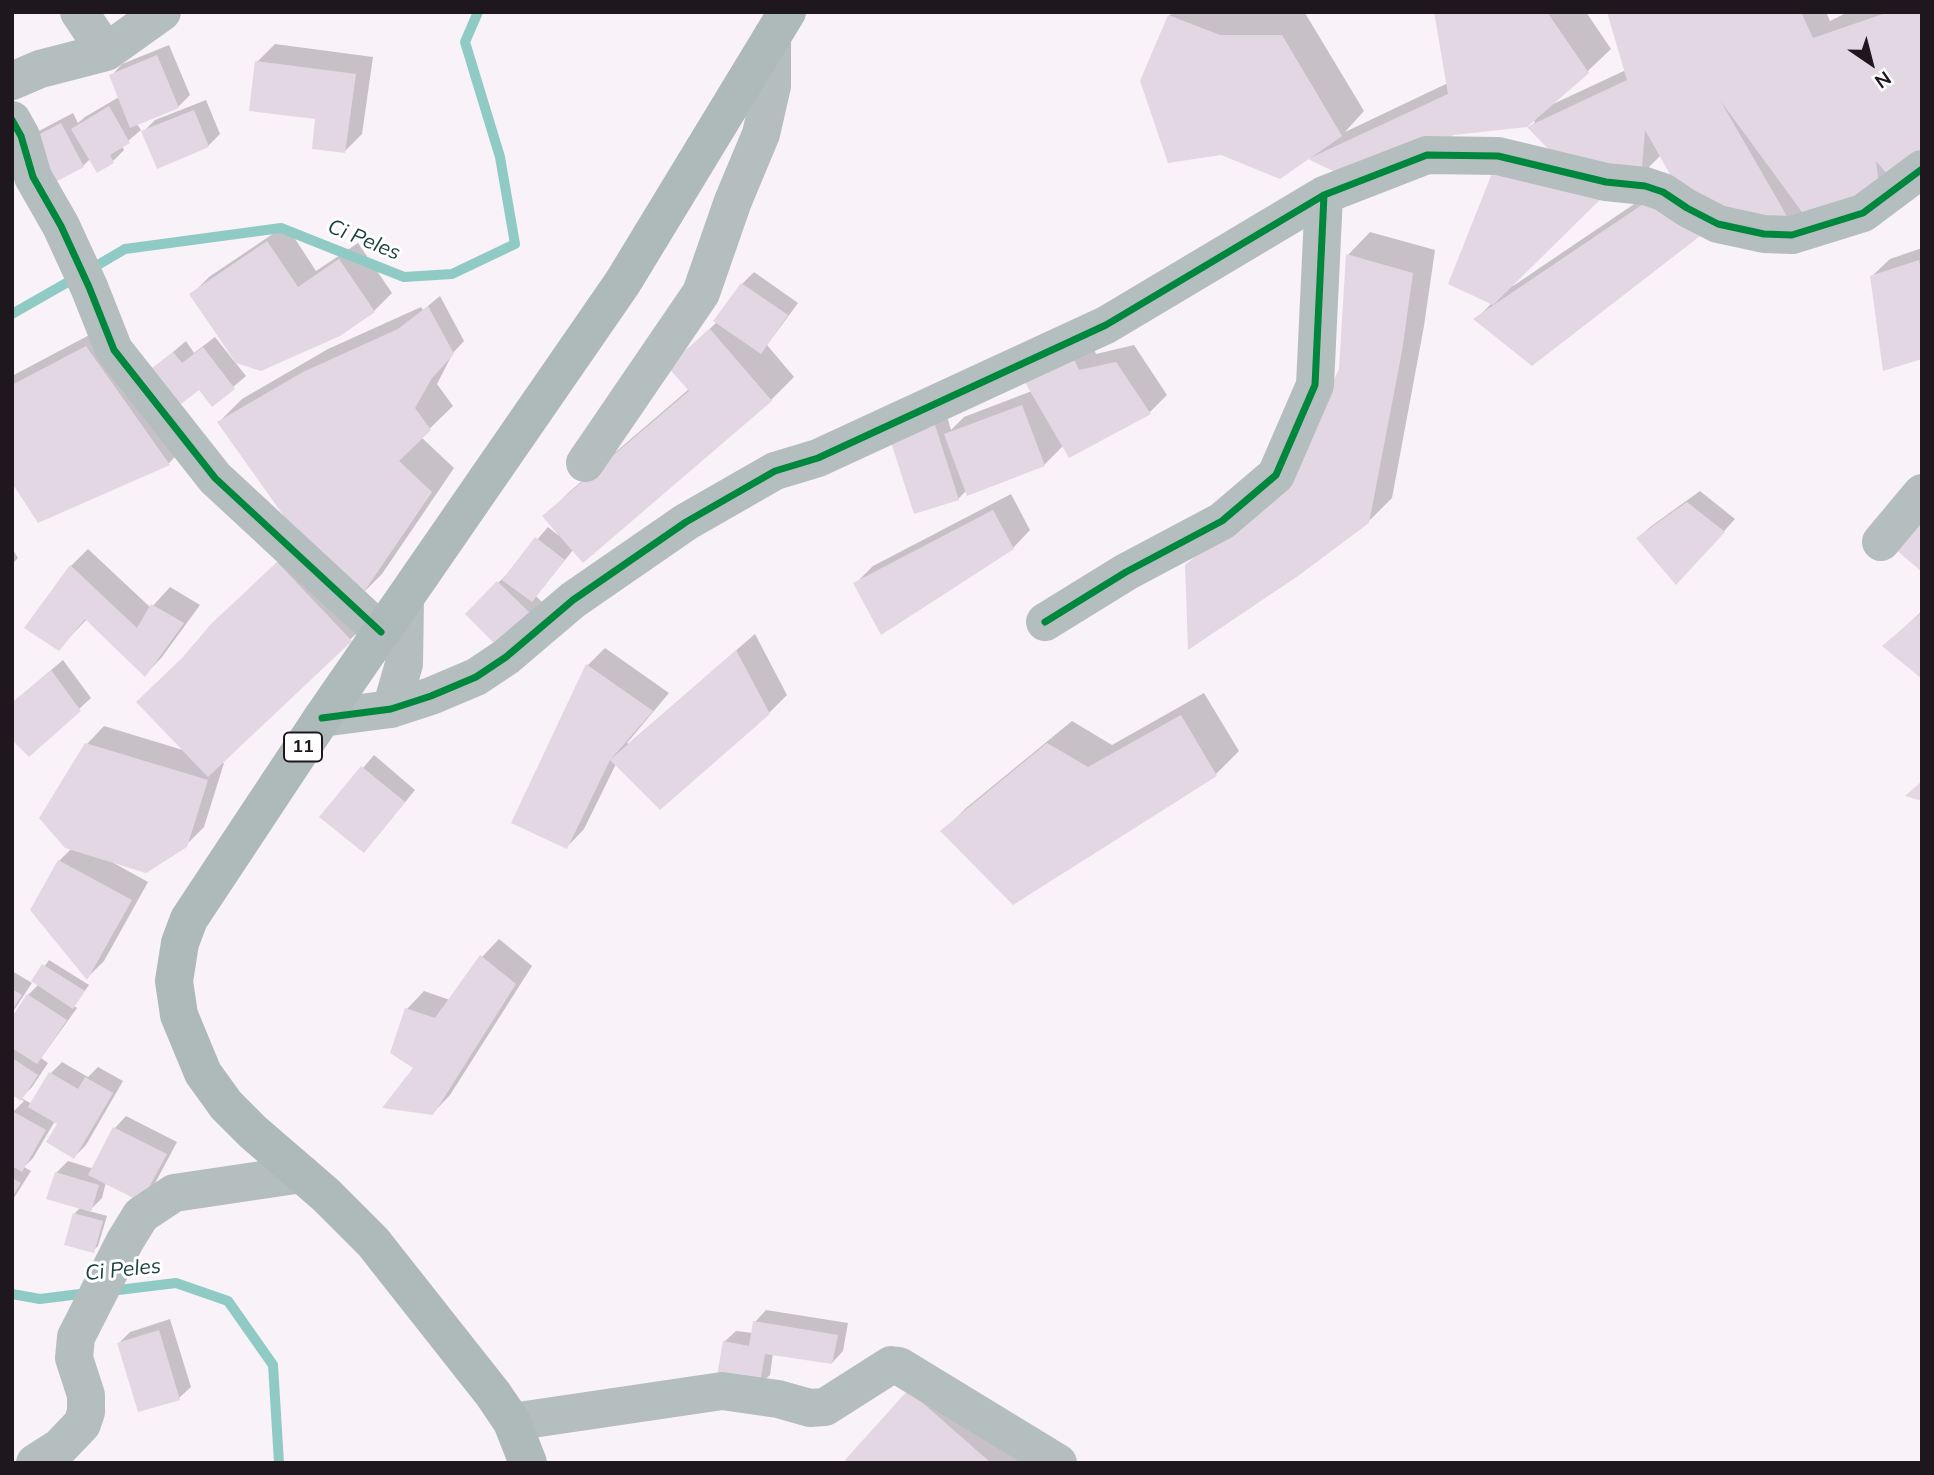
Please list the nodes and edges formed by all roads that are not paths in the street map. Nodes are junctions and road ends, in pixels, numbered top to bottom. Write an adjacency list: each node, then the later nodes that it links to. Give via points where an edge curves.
1 (79, 12): 4 (street)
2 (162, 12): 4 (street)
3 (779, 25): 9 (street, via 761,134 701,293); 12 (highway, 11, via 623,282)
4 (106, 52): 5 (street)
5 (12, 81)
6 (12, 120): 14 (street, via 33,177 61,226 114,350 215,478)
7 (1922, 169): 8 (street, via 1863,213 1792,235 1718,224 1663,191 1645,186 1606,182 1498,156 1427,155)
8 (1324, 195): 13 (street, via 1315,384 1276,475 1222,521); 15 (street, via 1106,325 818,458 775,471 686,522 573,600 476,677)
9 (585, 463)
10 (1922, 493): 11 (street)
11 (1881, 542)
12 (405, 599): 14 (highway, 11); 15 (street, via 404,664)
13 (1045, 622)
14 (381, 632): 16 (highway, 11)
15 (391, 709): 16 (street)
16 (322, 718): 17 (highway, 11, via 190,919 180,943 174,981 179,1014 203,1073 226,1105)
17 (302, 1174): 18 (highway, 11, via 373,1242); 19 (street, via 174,1193 141,1215 76,1337 74,1358 86,1395 82,1424 71,1438)
18 (512, 1422): 20 (highway, 11); 21 (street, via 722,1391 825,1407 891,1365)
19 (35, 1463)
20 (528, 1463)
21 (1058, 1463)

